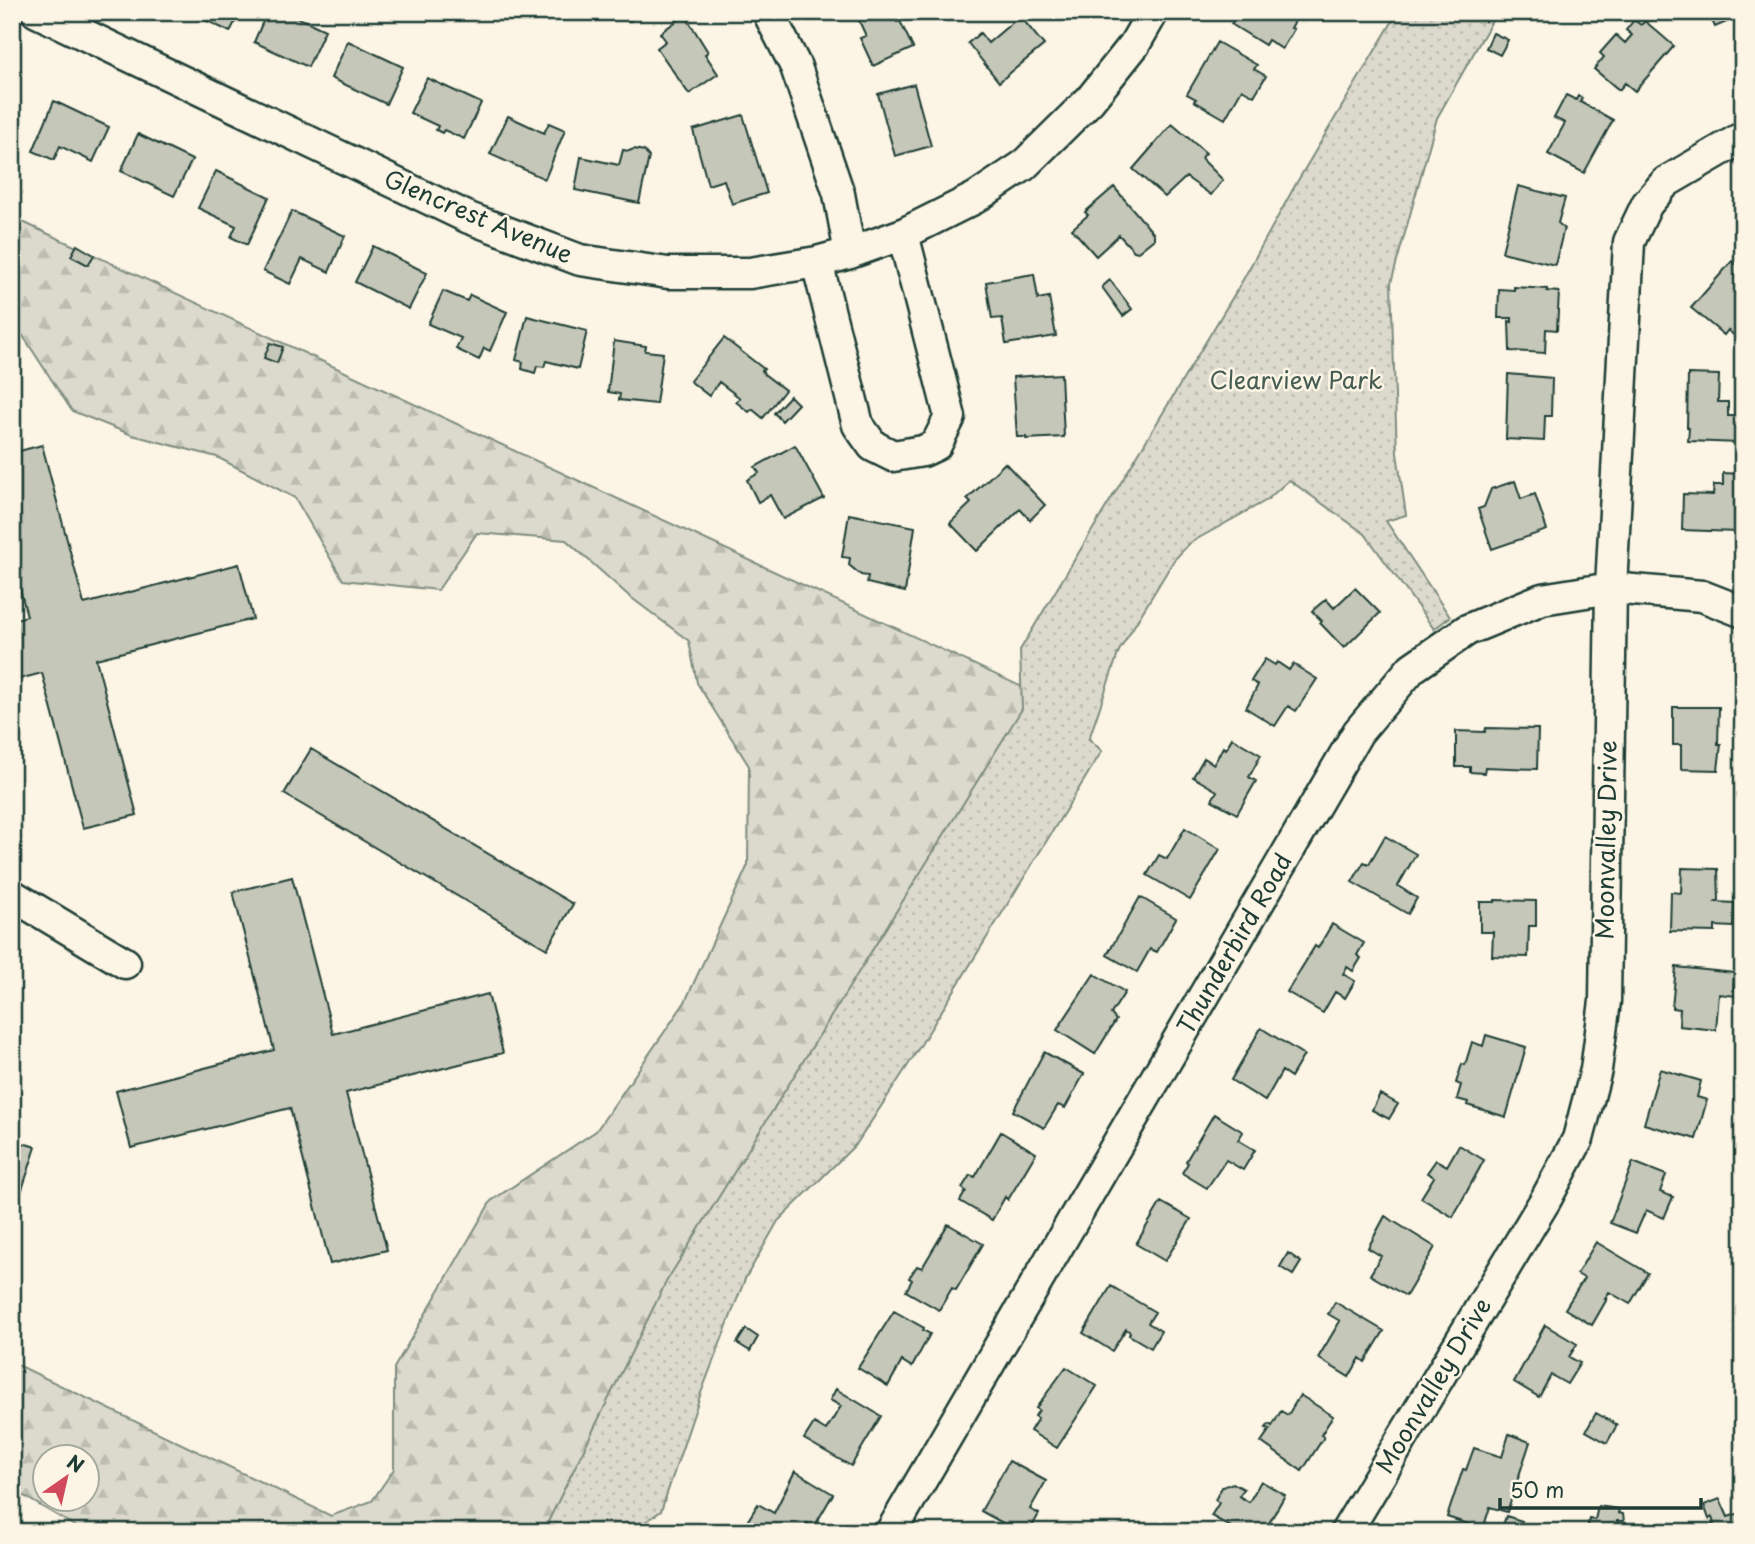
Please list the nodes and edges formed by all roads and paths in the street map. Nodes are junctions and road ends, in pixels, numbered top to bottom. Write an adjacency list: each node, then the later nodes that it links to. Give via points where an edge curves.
1 (37, 12): 7 (street, Glencrest Avenue, via 469,218 580,260 668,273 750,273)
2 (768, 12): 6 (street, via 801,79 839,194)
3 (1153, 12): 5 (street, Glencrest Avenue, via 1134,45 1090,100 1023,166 975,198)
4 (1743, 137): 8 (street, Moonvalley Drive, via 1667,182 1647,204 1629,242)
5 (903, 234): 6 (street, Glencrest Avenue); 7 (street, via 950,417 936,445 923,451 893,456 873,446 859,425)
6 (850, 253): 7 (street, Glencrest Avenue)
7 (817, 262)
8 (1611, 588): 9 (street, Thunderbird Road, via 1702,596); 12 (street, Thunderbird Road, via 1542,598 1467,630 1412,668 1358,733); 13 (street, Moonvalley Drive, via 1605,1001 1596,1070 1578,1139)
9 (1743, 611)
10 (12, 895): 11 (street)
11 (125, 963)
12 (891, 1532)
13 (1346, 1532)

